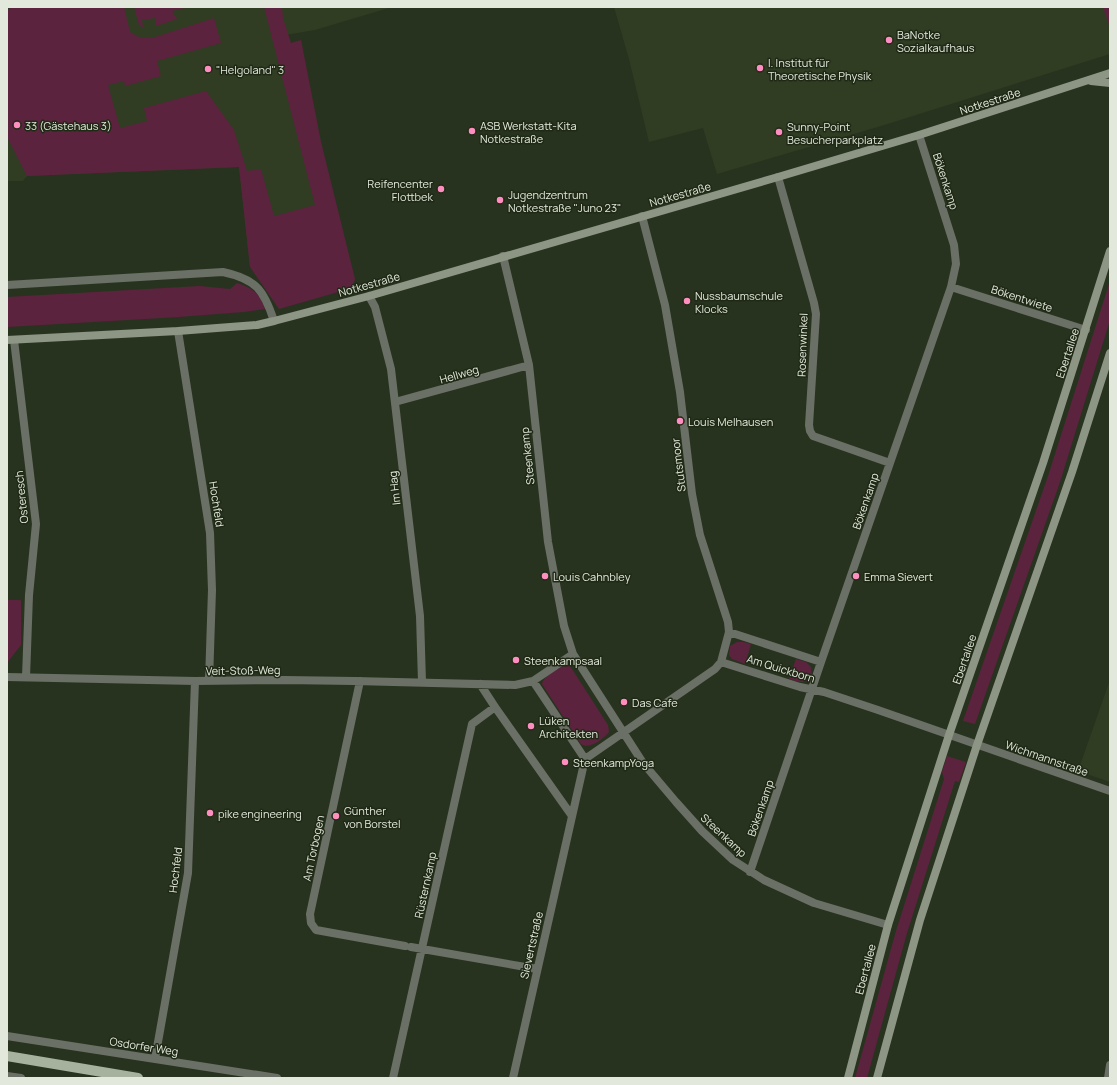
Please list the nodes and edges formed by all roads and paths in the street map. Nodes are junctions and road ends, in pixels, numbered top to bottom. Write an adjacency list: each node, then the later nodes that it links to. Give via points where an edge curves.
1 (1110, 73): 2 (main road, Notkestraße)
2 (1090, 81): 3 (main road, Notkestraße); 4 (main road, Notkestraße)
3 (1110, 83)
4 (919, 135): 5 (main road, Notkestraße); 10 (street, Bökenkamp, via 954,245 956,264)
5 (778, 177): 6 (main road, Notkestraße); 19 (street, Rosenwinkel, via 816,314 810,431 813,436)
6 (642, 216): 8 (main road, Notkestraße); 20 (street, Stutsmoor, via 665,305 700,535)
7 (1110, 251): 13 (main road, Ebertallee)
8 (503, 256): 11 (main road, Notkestraße); 17 (street, Steenkamp)
9 (7, 285): 12 (street, via 224,272 240,275 261,291)
10 (951, 287): 13 (street, Bökentwiete); 19 (street, Bökenkamp)
11 (369, 296): 12 (main road, Notkestraße); 18 (street, Im Hag, via 375,307 391,369)
12 (274, 321): 14 (main road, Notkestraße, via 257,325)
13 (1086, 330): 35 (main road, Ebertallee, via 1031,500)
14 (178, 331): 15 (main road, Notkestraße); 27 (street, Hochfeld, via 210,533 212,590)
15 (10, 340): 25 (street, Osteresch, via 36,524 29,595)
16 (1110, 354): 36 (main road, via 1072,472)
17 (529, 365): 18 (street, Hellweg); 21 (street, Steenkamp, via 548,542 564,626)
18 (395, 402): 30 (street, Im Hag, via 420,616)
19 (890, 463): 23 (street, Bökenkamp)
20 (729, 632): 22 (street, Stutsmoor); 23 (street, Am Quickborn)
21 (573, 654): 29 (street); 34 (street, Steenkamp)
22 (720, 662): 32 (street, Am Quickborn); 34 (street, via 715,669)
23 (821, 662): 32 (street, Bökenkamp)
24 (7, 677): 25 (street, Veit-Stoß-Weg)
25 (26, 677): 26 (street, Veit-Stoß-Weg)
26 (195, 681): 27 (street, Veit-Stoß-Weg); 46 (street, Hochfeld, via 188,873)
27 (209, 681): 28 (street, Veit-Stoß-Weg)
28 (360, 681): 30 (street, Veit-Stoß-Weg); 42 (street, Am Torbogen, via 310,914 311,923 316,930)
29 (533, 681): 31 (street, via 515,685); 37 (street)
30 (422, 682): 31 (street, Veit-Stoß-Weg)
31 (480, 684): 33 (street)
32 (812, 690): 35 (street, Am Quickborn); 40 (street, Bökenkamp)
33 (495, 707): 39 (street); 42 (street, Rüsternkamp, via 472,724)
34 (624, 733): 37 (street); 40 (street, Steenkamp, via 644,763 702,831)
35 (949, 735): 36 (street, Am Quickborn); 41 (main road, Ebertallee)
36 (977, 745): 38 (street, Wichmannstraße); 55 (main road, via 920,920)
37 (585, 759): 39 (street, Sievertstraße)
38 (1110, 791)
39 (572, 816): 43 (street, Sievertstraße)
40 (750, 872): 41 (street, Steenkamp, via 814,903)
41 (888, 925): 54 (main road, Ebertallee)
42 (422, 948): 43 (street, Am Torbogen); 52 (street, Rüsternkamp)
43 (537, 969): 53 (street, Sievertstraße)
44 (7, 1036): 46 (street, Osdorfer Weg)
45 (7, 1056): 50 (main road)
46 (154, 1060): 51 (street, Osdorfer Weg)
47 (1110, 1065): 56 (street)
48 (7, 1076): 49 (street)
49 (21, 1078)
50 (138, 1078)
51 (277, 1078)
52 (393, 1078)
53 (513, 1078)
54 (848, 1078)
55 (877, 1078)
56 (1108, 1078)

